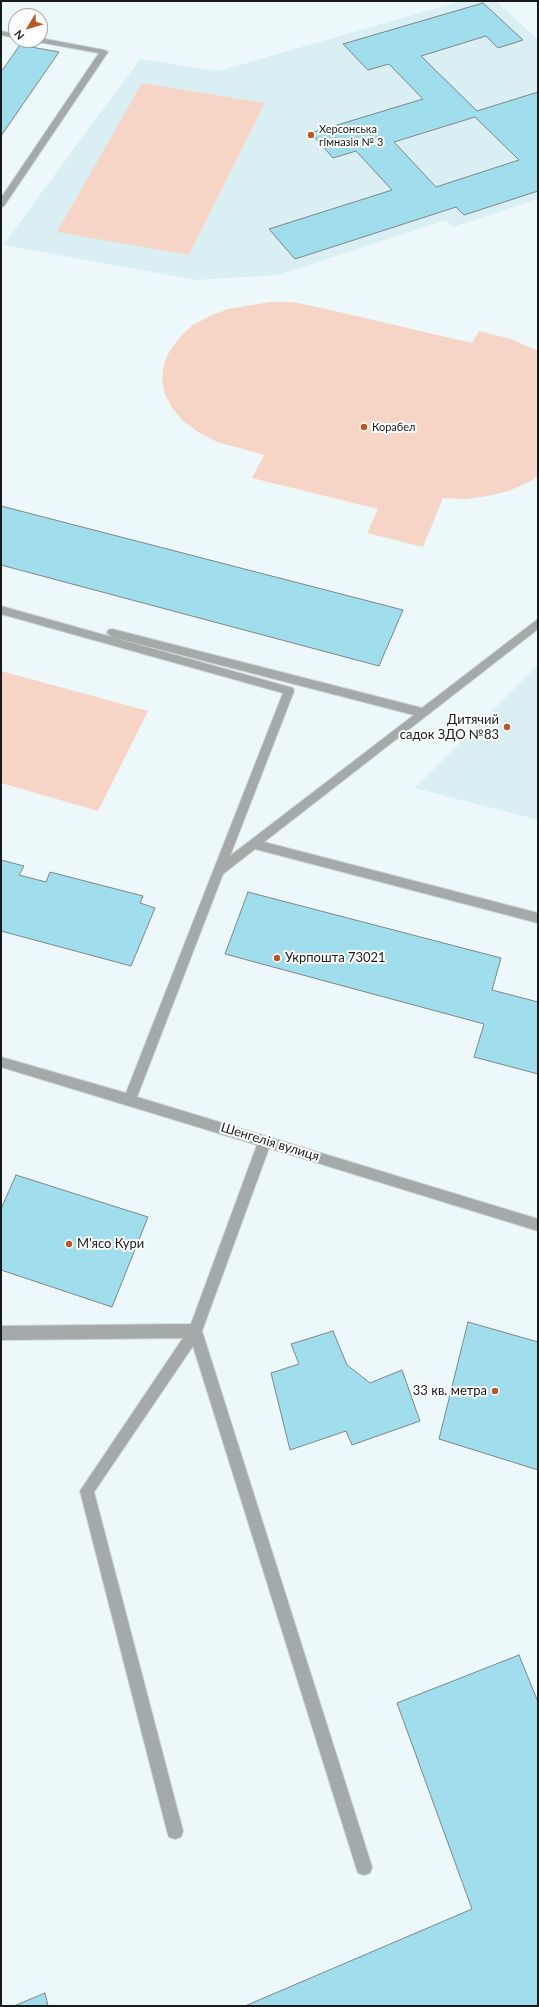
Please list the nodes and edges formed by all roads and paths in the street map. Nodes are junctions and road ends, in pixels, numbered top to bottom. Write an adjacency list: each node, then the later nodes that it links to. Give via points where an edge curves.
1 (48, 42): 2 (street, via 104,52)
2 (1, 204)
3 (1, 604): 6 (street)
4 (1, 610): 8 (street, via 289,691)
5 (538, 623): 6 (street)
6 (424, 713): 7 (street)
7 (253, 844): 8 (street); 9 (street)
8 (218, 871): 11 (street)
9 (538, 918)
10 (1, 1062): 11 (street, Шенгелія вулиця)
11 (130, 1100): 12 (street, Шенгелія вулиця)
12 (265, 1141): 13 (street, Шенгелія вулиця); 14 (street)
13 (538, 1225)
14 (195, 1331): 15 (street); 16 (street, via 87,1491); 17 (street)
15 (1, 1333)
16 (175, 1831)
17 (364, 1867)

